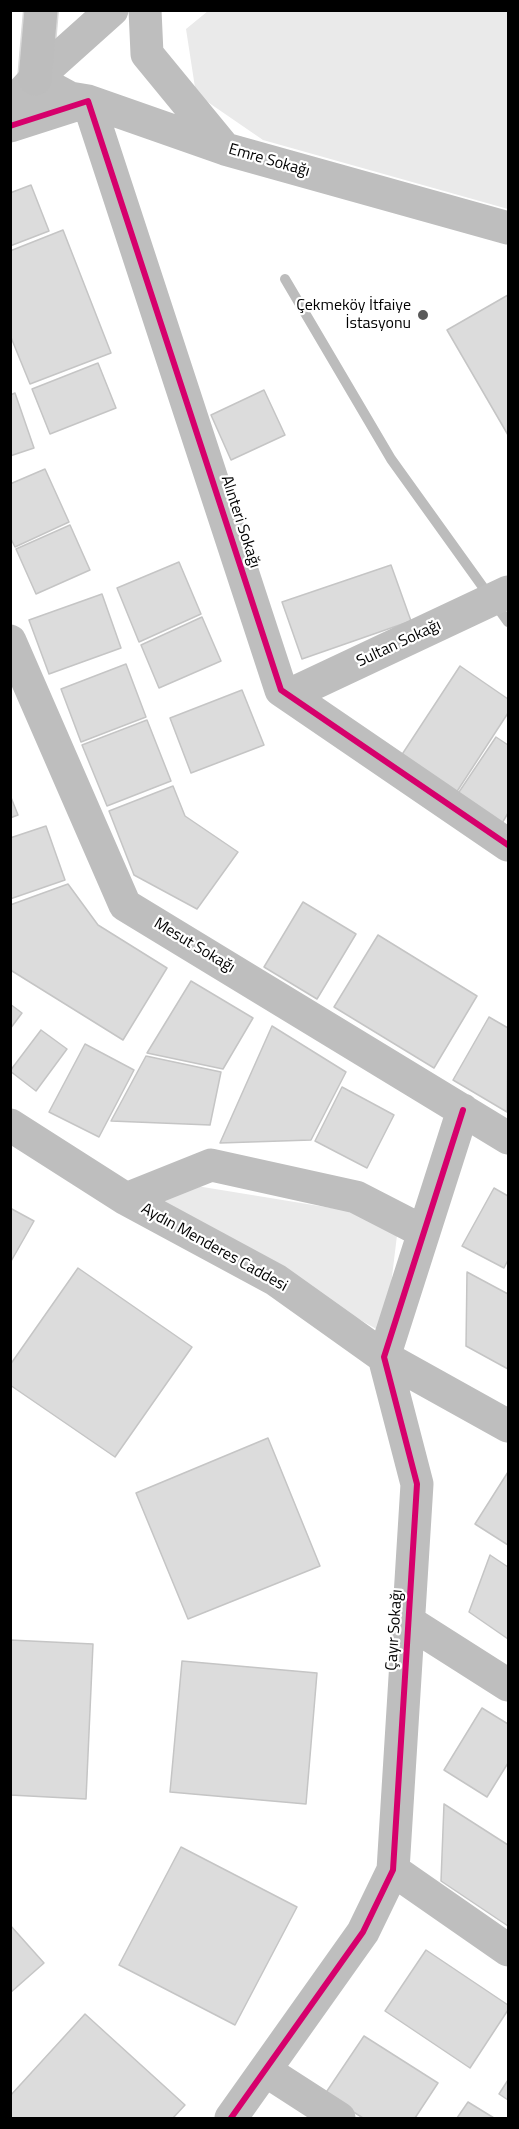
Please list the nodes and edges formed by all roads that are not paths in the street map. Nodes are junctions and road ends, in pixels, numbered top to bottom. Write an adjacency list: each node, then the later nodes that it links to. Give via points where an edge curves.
1 (41, 10): 4 (highway)
2 (112, 10): 4 (street)
3 (145, 10): 8 (street, via 147,54)
4 (35, 79): 5 (street, Emre Sokağı, via 56,92); 6 (street)
5 (88, 101): 7 (street); 8 (street, Emre Sokağı); 12 (street, Alınteri Sokağı, via 281,690)
6 (10, 106)
7 (10, 126)
8 (225, 149): 9 (street, Emre Sokağı)
9 (508, 228)
10 (508, 592): 12 (street, Sultan Sokağı)
11 (10, 640): 14 (street, Mesut Sokağı, via 125,905)
12 (289, 695): 13 (street, Alınteri Sokağı)
13 (508, 845)
14 (463, 1110): 16 (street, Mesut Sokağı); 18 (street)
15 (10, 1125): 17 (street, Aydın Menderes Caddesi)
16 (508, 1138)
17 (126, 1198): 18 (street, via 211,1165 356,1197); 19 (street, Aydın Menderes Caddesi, via 276,1280)
18 (424, 1232): 19 (street)
19 (384, 1357): 20 (street, Aydın Menderes Caddesi); 21 (street, Çayır Sokağı, via 417,1484)
20 (508, 1426)
21 (409, 1622): 22 (street); 23 (street, Çayır Sokağı)
22 (508, 1685)
23 (393, 1870): 24 (street); 25 (street, Çayır Sokağı, via 363,1932)
24 (508, 1950)
25 (266, 2071): 26 (street, Çayır Sokağı); 27 (street)
26 (231, 2118)
27 (339, 2118)

